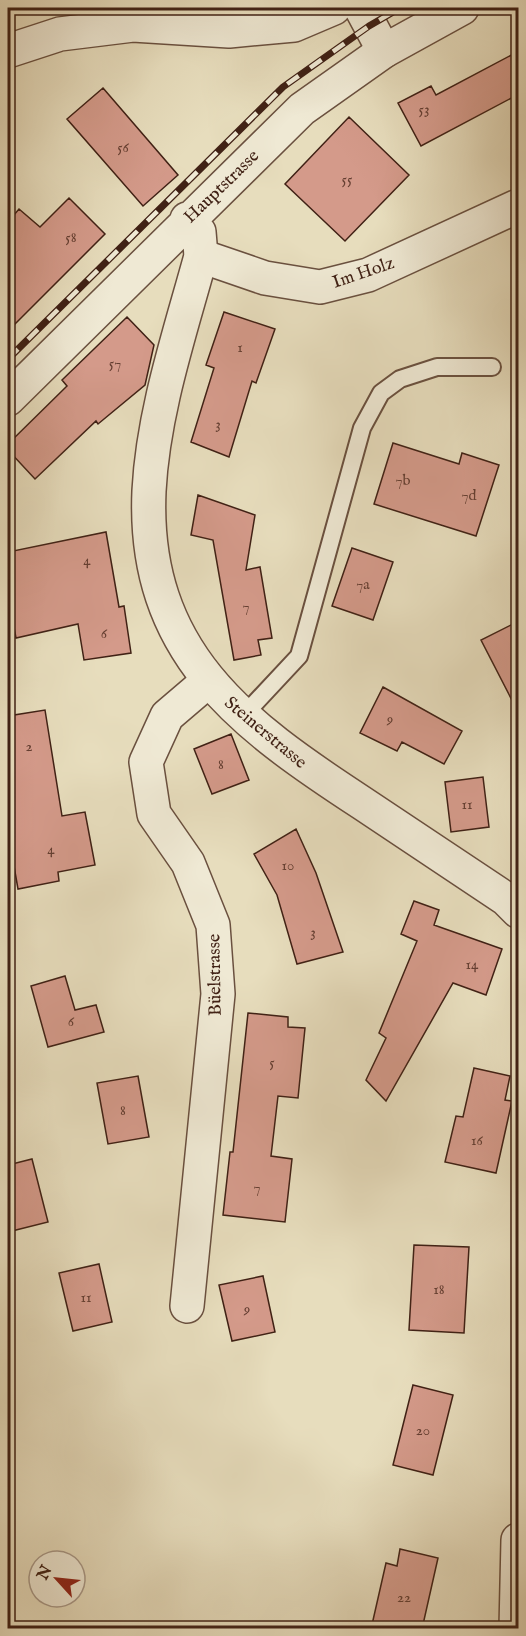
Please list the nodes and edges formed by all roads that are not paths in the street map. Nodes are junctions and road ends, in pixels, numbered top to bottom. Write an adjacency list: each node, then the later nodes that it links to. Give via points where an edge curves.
1 (334, 8): 4 (street, via 294,25 229,31 133,26 60,34)
2 (361, 8): 5 (street)
3 (462, 8): 5 (street, Hauptstrasse)
4 (8, 51)
5 (384, 51): 7 (street, Hauptstrasse, via 302,109)
6 (519, 206): 8 (street, Im Holz, via 368,275 320,287 264,278)
7 (187, 219): 8 (street, Steinerstrasse, via 199,232); 10 (street, Hauptstrasse)
8 (201, 256): 11 (street, Steinerstrasse, via 153,448 150,538 158,581 172,619)
9 (492, 368): 12 (lane, via 437,367 400,379 381,393 362,428 298,656)
10 (8, 399)
11 (208, 681): 12 (street, Steinerstrasse); 14 (street, Büelstrasse, via 166,716 146,762 154,814 188,863 213,926 218,994)
12 (242, 717): 13 (street, Steinerstrasse, via 316,773)
13 (519, 911)
14 (187, 1306)
15 (519, 1540): 16 (street)
16 (516, 1629)

